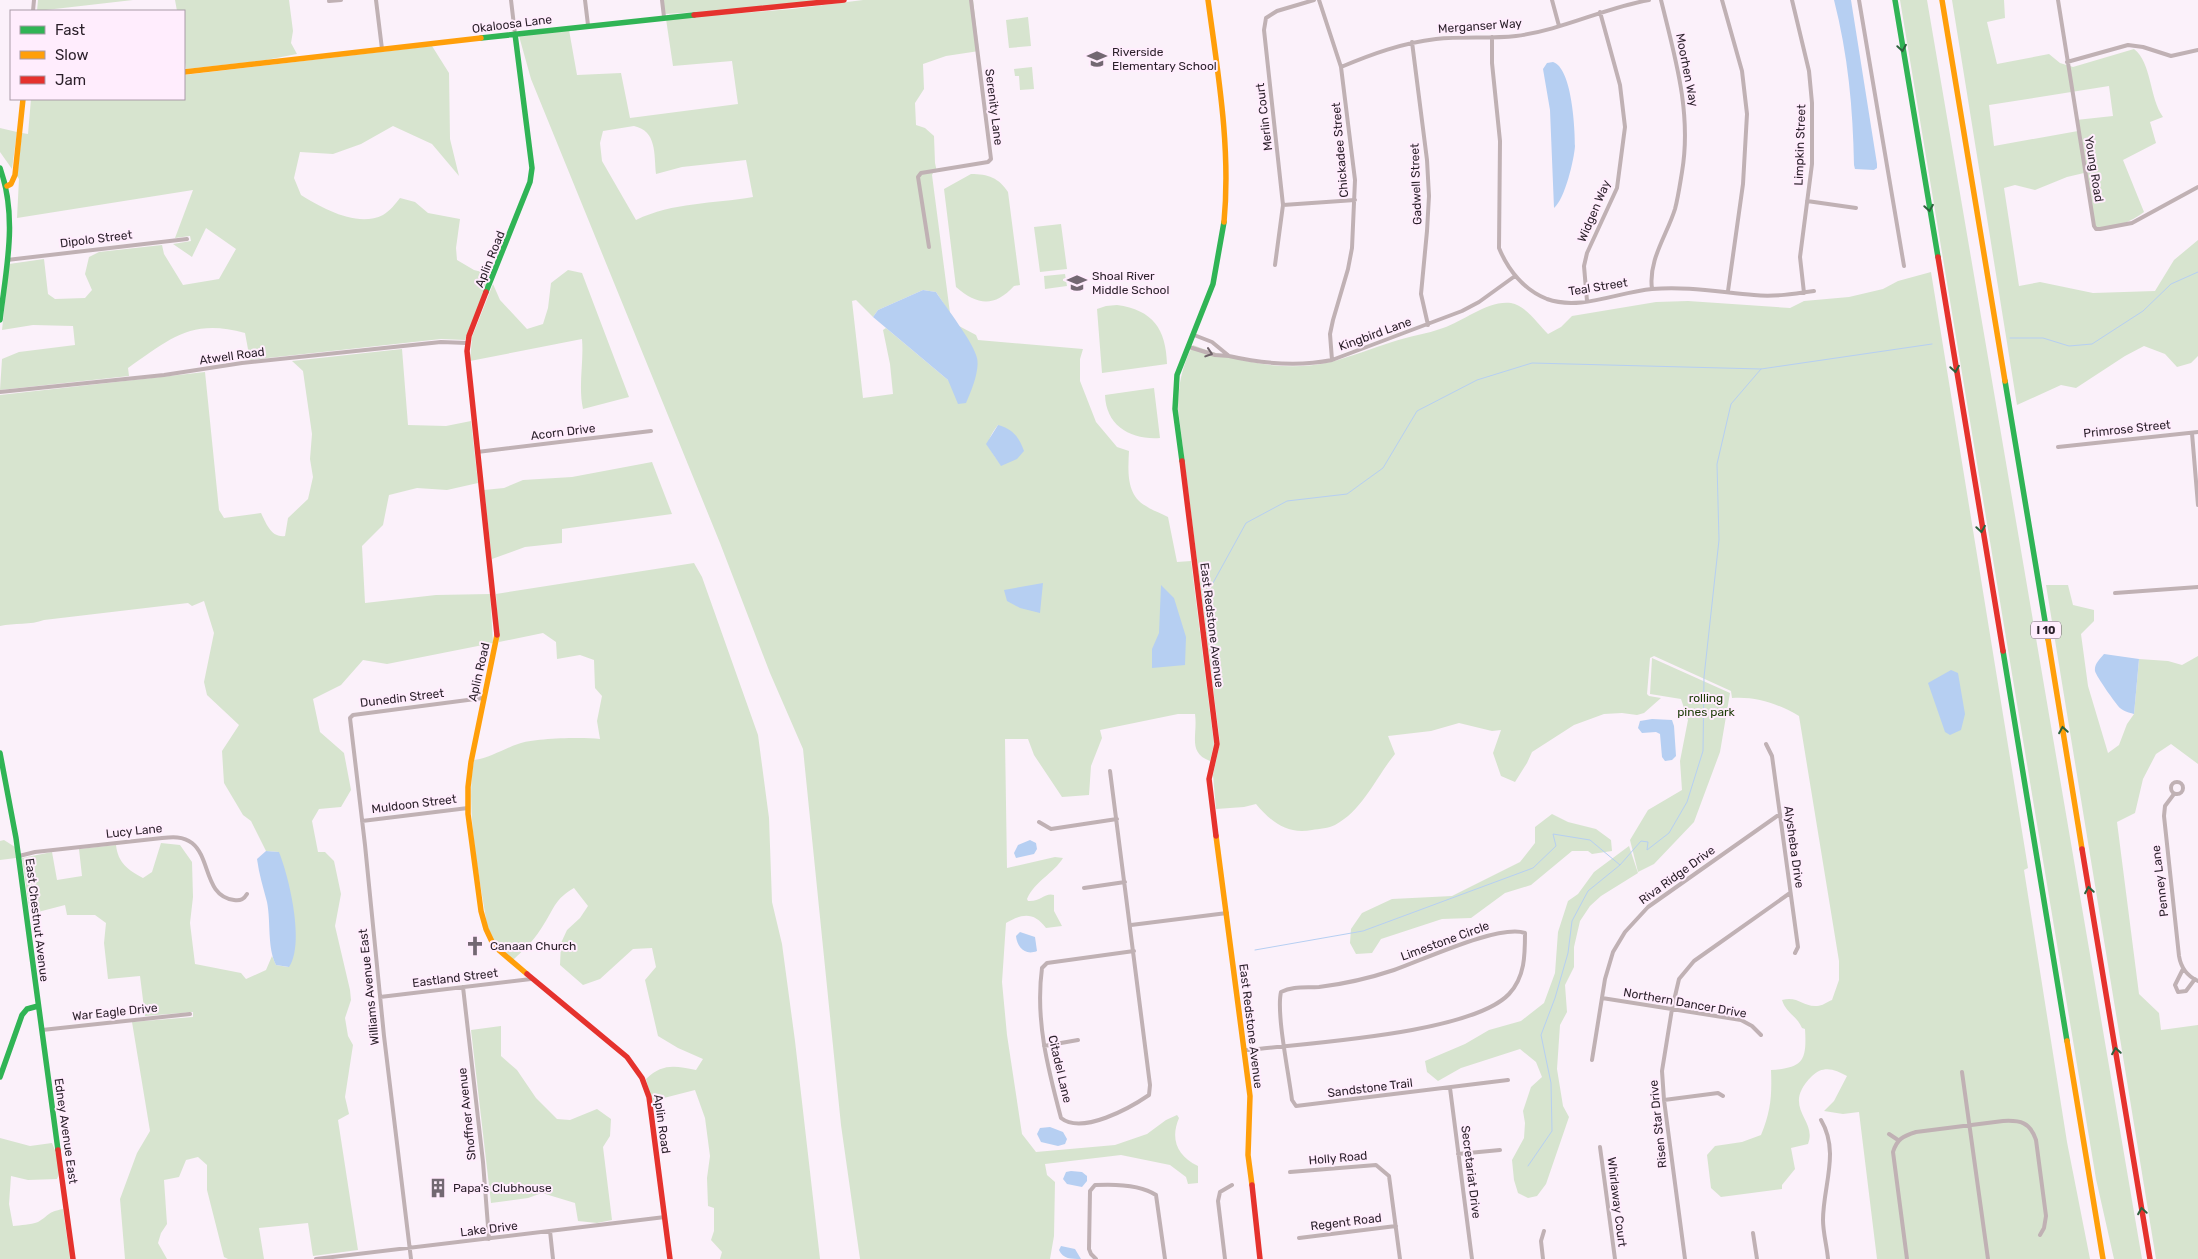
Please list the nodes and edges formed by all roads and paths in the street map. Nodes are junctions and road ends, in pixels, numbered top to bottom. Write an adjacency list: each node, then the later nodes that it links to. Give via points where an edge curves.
1 (341, 0): 20 (street)
2 (376, 0): 28 (street)
3 (510, 0): 25 (street, Aplin Road)
4 (585, 0): 23 (street)
5 (662, 0): 22 (street)
6 (844, 0): 22 (main road, Okaloosa Lane)
7 (971, 0): 42 (street, Serenity Lane, via 991,159 921,172 918,178)
8 (1208, 0): 54 (main road, East Redstone Avenue, via 1227,150 1228,189 1216,272)
9 (1314, 0): 39 (street, Merlin Court, via 1277,11 1266,18 1264,30)
10 (1319, 0): 31 (street, Chickadee Street)
11 (1552, 0): 24 (street)
12 (1649, 0): 21 (street, Merganser Way)
13 (1661, 0): 47 (street, Moorhen Way, via 1683,96 1686,127 1674,210 1652,267)
14 (1722, 0): 48 (street, via 1742,71 1747,114 1743,184)
15 (1792, 0): 38 (street, Limpkin Street, via 1807,63 1812,103 1812,164)
16 (1859, 0): 45 (street)
17 (1894, 0): 146 (main road, one-way to 146)
18 (1942, 0): 147 (main road, I 10, one-way to 18)
19 (2058, 0): 30 (street, Young Road)
20 (329, 1)
21 (1600, 12): 24 (street, Merganser Way); 51 (street, Widgen Way, via 1620,85 1625,128 1617,188 1584,266)
22 (664, 17): 23 (main road, Okaloosa Lane)
23 (588, 25): 25 (main road, Okaloosa Lane)
24 (1559, 26): 26 (street, Merganser Way, via 1517,36)
25 (514, 34): 28 (main road, Okaloosa Lane); 55 (main road, Aplin Road, via 532,168 530,182)
26 (1492, 37): 27 (street, Merganser Way); 46 (street, Teal Street, via 1500,141 1499,248 1504,262)
27 (1412, 42): 31 (street, Merganser Way); 53 (street, Gadwell Street, via 1427,160 1428,231 1421,294)
28 (382, 49): 32 (main road, Okaloosa Lane)
29 (2198, 50): 30 (street, via 2171,56 2128,46)
30 (2068, 62): 36 (street, Young Road, via 2092,221 2096,229 2132,224)
31 (1341, 66): 37 (street, Chickadee Street)
32 (185, 72)
33 (23, 100): 35 (main road, via 14,180)
34 (0, 168): 35 (main road)
35 (7, 186): 43 (main road, via 10,216)
36 (2198, 186)
37 (1355, 200): 39 (street); 58 (street, Chickadee Street, via 1349,262 1330,334)
38 (1807, 201): 40 (street); 50 (street, Limpkin Street, via 1800,257)
39 (1283, 205): 44 (street, Merlin Court)
40 (1856, 208)
41 (187, 239): 43 (street, Dipolo Street)
42 (929, 248)
43 (7, 260): 52 (main road)
44 (1275, 265)
45 (1904, 266)
46 (1515, 276): 51 (street, Teal Street, via 1546,299 1574,303); 53 (street, Kingbird Lane, via 1479,302)
47 (1652, 289): 48 (street, Teal Street); 51 (street, Teal Street)
48 (1728, 291): 50 (street, Teal Street, via 1778,296)
49 (1814, 291): 50 (street, Teal Street)
50 (1804, 293)
51 (1587, 301)
52 (0, 320)
53 (1428, 325): 58 (street, Kingbird Lane)
54 (1194, 335): 56 (main road, East Redstone Avenue); 57 (street, Kingbird Lane, via 1212,342)
55 (467, 343): 59 (street, Atwell Road, via 441,342); 64 (main road, Aplin Road)
56 (1189, 347): 57 (street, Kingbird Lane, one-way to 57); 84 (main road, East Redstone Avenue, via 1179,365 1175,409 1217,744 1209,779)
57 (1229, 356): 58 (street, Kingbird Lane, via 1276,365)
58 (1332, 360)
59 (0, 392)
60 (651, 431): 64 (street, Acorn Drive)
61 (2198, 432): 62 (street, Primrose Street)
62 (2192, 433): 63 (street, Primrose Street); 65 (street)
63 (2058, 447)
64 (477, 452): 68 (main road, Aplin Road, via 497,630)
65 (2198, 505)
66 (2198, 587): 67 (street)
67 (2115, 593)
68 (483, 698): 69 (street, Dunedin Street); 74 (main road, Aplin Road, via 469,772)
69 (353, 715): 77 (street, Williams Avenue East, via 349,720)
70 (1766, 744): 75 (street, Alysheba Drive, via 1772,756)
71 (0, 753): 79 (main road, East Chestnut Avenue)
72 (1110, 771): 76 (street, Citadel Lane)
73 (2174, 794): 88 (street, Penney Lane, via 2165,806 2164,816 2179,956)
74 (468, 808): 77 (street, Muldoon Street); 89 (main road, Aplin Road, via 486,932 497,950)
75 (1780, 814): 82 (street, Alysheba Drive); 93 (street, Riva Ridge Drive, via 1640,914 1613,952)
76 (1116, 819): 78 (street, via 1051,829); 80 (street, Citadel Lane)
77 (362, 821): 92 (street, Williams Avenue East)
78 (1039, 822)
79 (19, 856): 83 (street, Lucy Lane, via 180,838 197,848 210,880 221,894 238,901); 94 (main road, East Chestnut Avenue)
80 (1125, 882): 81 (street); 85 (street, Citadel Lane)
81 (1084, 888)
82 (1790, 893): 87 (street, Alysheba Drive, via 1798,947); 95 (street, Risen Star Drive, via 1694,961 1679,979)
83 (247, 894)
84 (1227, 913): 85 (street); 102 (main road, East Redstone Avenue)
85 (1130, 925): 86 (street, Citadel Lane)
86 (1134, 951): 101 (street, Citadel Lane, via 1047,963 1042,968 1040,1028); 101 (street, Citadel Lane, via 1149,1095 1108,1117 1081,1124 1066,1122 1062,1118)
87 (1795, 953)
88 (2184, 969): 90 (street, Penney Lane); 90 (street, Penney Lane, via 2176,985 2178,992 2186,991)
89 (532, 979): 91 (street, Eastland Street); 119 (main road, Aplin Road, via 626,1058 642,1078 649,1097)
90 (2196, 980)
91 (463, 987): 92 (street, Eastland Street); 126 (street, Shoffner Avenue)
92 (380, 997): 127 (street, Williams Avenue East)
93 (1602, 998): 95 (street, Northern Dancer Drive); 103 (street, Riva Ridge Drive)
94 (38, 1006): 97 (main road, Edney Avenue East); 105 (main road, via 27,1009 22,1015)
95 (1672, 1009): 98 (street, Northern Dancer Drive, via 1742,1020); 109 (street, Risen Star Drive, via 1662,1071)
96 (190, 1014): 97 (street, War Eagle Drive)
97 (42, 1030): 128 (main road, Edney Avenue East)
98 (1761, 1034)
99 (1078, 1040): 101 (street)
100 (1285, 1045): 100 (street, Limestone Circle, via 1428,1027 1487,1008 1508,995 1517,982 1524,968 1525,933 1516,930 1478,938 1374,976 1319,987 1287,989 1281,992 1279,1000); 102 (street, Limestone Circle); 107 (street, Sandstone Trail, via 1292,1100 1296,1106)
101 (1044, 1046)
102 (1244, 1050): 136 (main road, East Redstone Avenue, via 1250,1096 1248,1155)
103 (1592, 1060)
104 (1962, 1072): 111 (street)
105 (0, 1077)
106 (1508, 1080): 107 (street, Sandstone Trail)
107 (1450, 1088): 116 (street, Secretariat Drive)
108 (1723, 1096): 109 (street, via 1718,1093)
109 (1664, 1100): 141 (street, Risen Star Drive)
110 (1821, 1120): 143 (street, via 1827,1130 1831,1159 1823,1220)
111 (1970, 1126): 113 (street, via 1916,1132); 124 (street, via 2016,1121 2028,1124 2033,1131 2046,1216); 145 (street)
112 (1889, 1134): 113 (street)
113 (1898, 1140): 144 (street, via 1893,1161)
114 (1600, 1147): 140 (street, Whirlaway Court)
115 (1500, 1150): 116 (street)
116 (1458, 1154): 138 (street, Secretariat Drive)
117 (1290, 1172): 120 (street, Holly Road, via 1376,1165 1388,1176)
118 (1232, 1185): 135 (street, via 1220,1192 1218,1201)
119 (665, 1217): 121 (street, Lake Drive); 132 (main road, Aplin Road)
120 (1396, 1226): 125 (street, Regent Road); 137 (street, Holly Road)
121 (550, 1231): 126 (street, Lake Drive); 131 (street)
122 (1544, 1231): 139 (street, via 1541,1241)
123 (1753, 1233): 142 (street)
124 (2040, 1235)
125 (1299, 1238)
126 (489, 1239): 127 (street, Lake Drive)
127 (410, 1249): 129 (street, Lake Drive); 130 (street, Williams Avenue East)
128 (73, 1259)
129 (316, 1259)
130 (411, 1259)
131 (553, 1259)
132 (670, 1259)
133 (1096, 1259): 134 (street, via 1089,1249 1090,1191 1095,1184 1149,1190 1156,1195)
134 (1165, 1259)
135 (1226, 1259)
136 (1260, 1259)
137 (1400, 1259)
138 (1472, 1259)
139 (1543, 1259)
140 (1615, 1259)
141 (1685, 1259)
142 (1757, 1259)
143 (1828, 1259)
144 (1907, 1259)
145 (1988, 1259)
146 (2103, 1259)
147 (2150, 1259)

